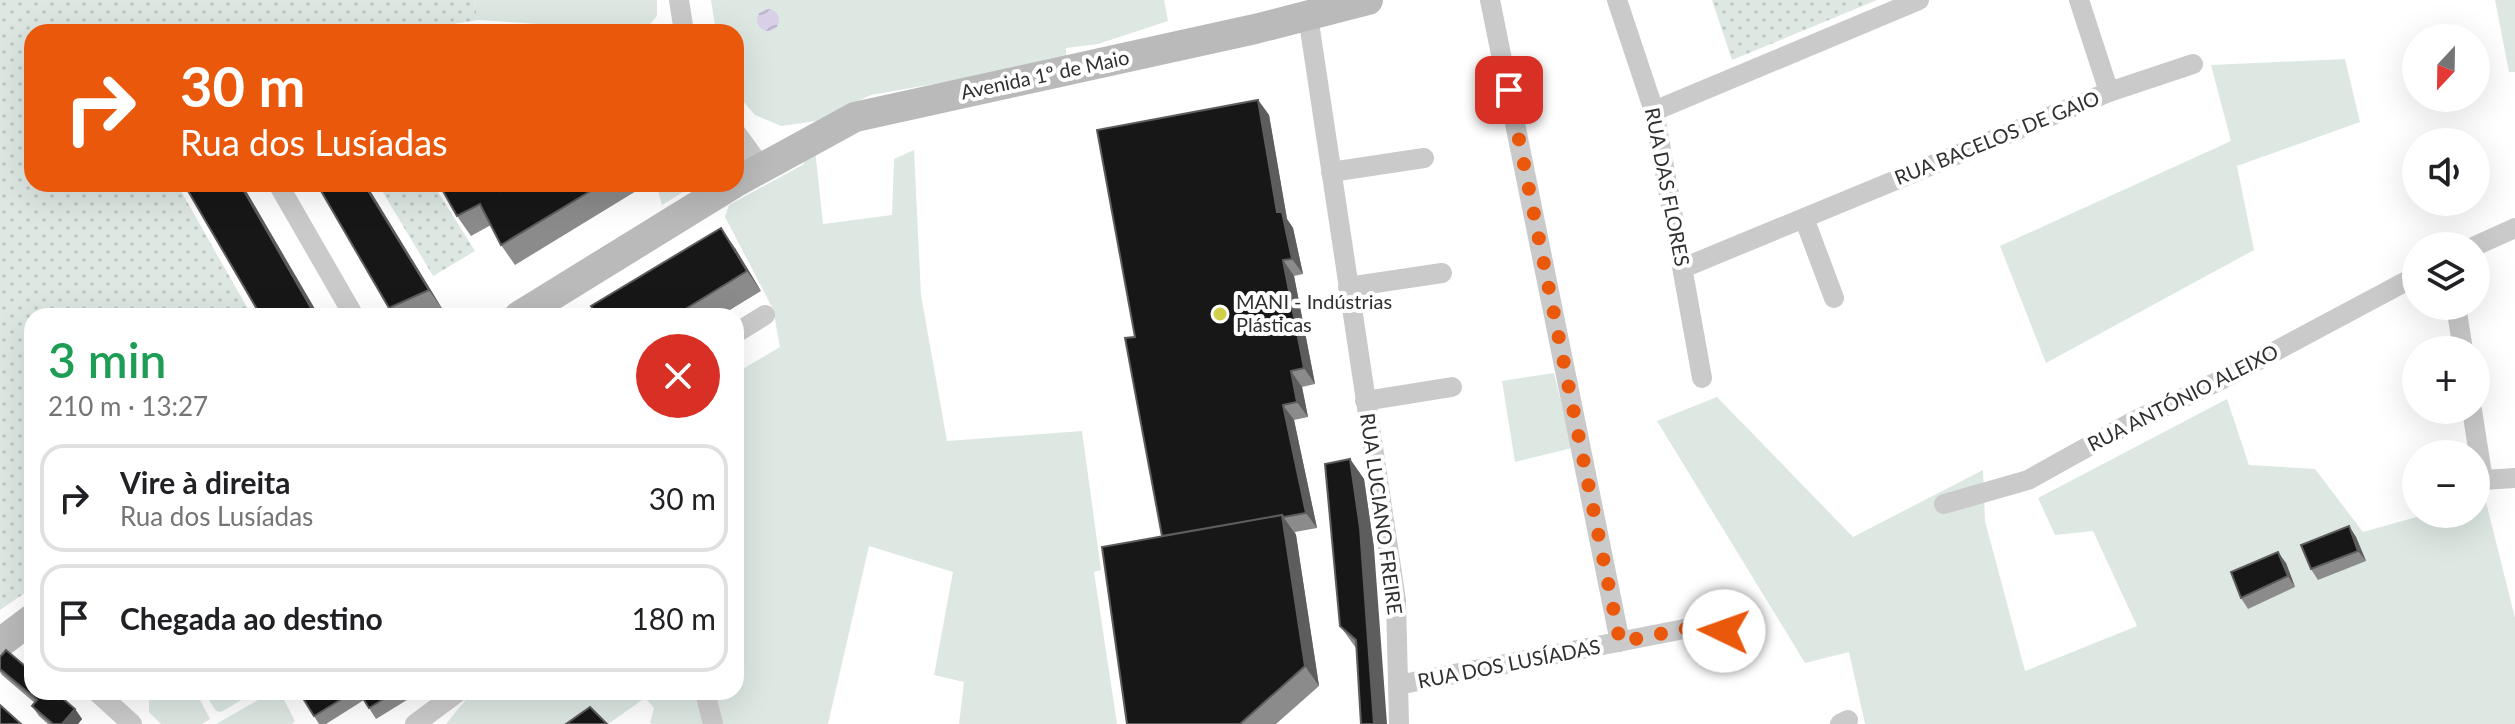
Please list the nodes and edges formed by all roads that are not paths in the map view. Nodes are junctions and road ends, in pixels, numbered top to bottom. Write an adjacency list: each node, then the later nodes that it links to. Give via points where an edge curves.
1 (679, 0): 8 (street)
2 (1368, 0): 7 (street, Avenida 1º de Maio)
3 (1490, 0): 37 (street, RUA DOS LUSÍADAS)
4 (1617, 0): 11 (street, RUA DAS FLORES)
5 (1919, 0): 11 (street)
6 (2079, 0): 10 (street)
7 (1308, 16): 13 (street, RUA LUCIANO FREIRE); 14 (street, Avenida 1º de Maio, via 855,117)
8 (683, 24)
9 (2193, 64): 10 (street, RUA BACELOS DE GAIO)
10 (2109, 92): 17 (street, RUA BACELOS DE GAIO)
11 (1654, 111): 20 (street, RUA DAS FLORES)
12 (1424, 158): 13 (street)
13 (1331, 172): 23 (street, RUA LUCIANO FREIRE)
14 (744, 178)
15 (283, 192): 26 (street)
16 (723, 192): 25 (street, Avenida 1º de Maio)
17 (1804, 218): 20 (street, RUA BACELOS DE GAIO); 24 (street)
18 (2515, 228): 19 (street)
19 (2490, 239)
20 (1683, 268): 29 (street, RUA DAS FLORES)
21 (1442, 273): 23 (street)
22 (2402, 283): 34 (street, RUA ANTÓNIO ALEIXO, via 2028,480)
23 (1348, 287): 31 (street, RUA LUCIANO FREIRE)
24 (1834, 298)
25 (551, 304)
26 (349, 308)
27 (765, 315): 28 (street)
28 (744, 328)
29 (1702, 378)
30 (1452, 387): 31 (street, RUA LUCIANO FREIRE)
31 (1365, 401): 39 (street, RUA LUCIANO FREIRE, via 1396,600)
32 (2474, 424): 33 (street, via 2483,480)
33 (2515, 478)
34 (1944, 504)
35 (1715, 623): 37 (street, RUA DOS LUSÍADAS)
36 (24, 627): 38 (street)
37 (1620, 642): 39 (street, RUA DOS LUSÍADAS)
38 (0, 643)
39 (1398, 685): 46 (street, RUA LUCIANO FREIRE)
40 (111, 700): 43 (street)
41 (447, 700): 44 (street)
42 (707, 700): 45 (street)
43 (132, 724)
44 (415, 724)
45 (713, 724)
46 (1399, 724)

